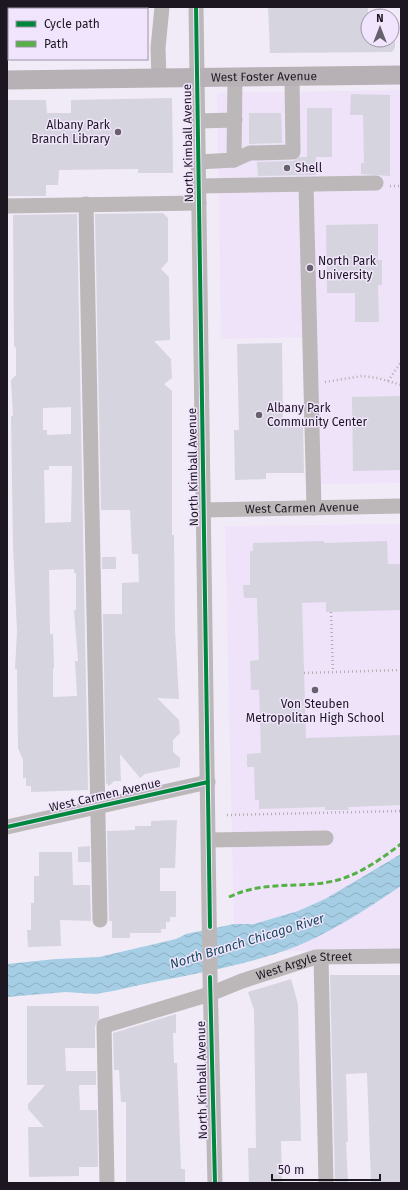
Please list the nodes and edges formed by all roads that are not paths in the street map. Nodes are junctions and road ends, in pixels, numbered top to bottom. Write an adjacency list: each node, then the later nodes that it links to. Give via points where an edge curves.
1 (162, 7): 6 (street, via 158,48)
2 (196, 7): 7 (street, North Kimball Avenue)
3 (292, 76): 4 (main road, West Foster Avenue); 5 (main road, West Foster Avenue); 11 (street, via 293,152 250,153)
4 (401, 76)
5 (235, 77): 7 (main road, West Foster Avenue); 9 (street)
6 (159, 78): 7 (main road, West Foster Avenue); 8 (main road, West Foster Avenue)
7 (197, 78): 10 (street, North Kimball Avenue)
8 (7, 80)
9 (235, 120): 10 (street); 11 (street)
10 (198, 121): 12 (street, North Kimball Avenue)
11 (234, 160): 12 (street)
12 (198, 162): 15 (street, North Kimball Avenue)
13 (306, 185): 14 (street); 15 (street); 20 (street)
14 (381, 185)
15 (199, 186): 16 (street, North Kimball Avenue)
16 (199, 203): 17 (street); 21 (street, North Kimball Avenue)
17 (86, 204): 18 (street); 23 (street)
18 (7, 206)
19 (401, 506): 20 (street, West Carmen Avenue)
20 (314, 508): 21 (street, West Carmen Avenue)
21 (204, 510): 22 (street, North Kimball Avenue)
22 (208, 782): 23 (street, West Carmen Avenue); 26 (street, North Kimball Avenue)
23 (98, 807): 24 (street, West Carmen Avenue); 27 (street)
24 (7, 828)
25 (326, 838): 26 (street)
26 (208, 840): 30 (street, North Kimball Avenue)
27 (100, 920)
28 (401, 956): 29 (street, West Argyle Street)
29 (321, 957): 30 (street, West Argyle Street, via 242,981); 33 (street)
30 (210, 994): 31 (street, West Argyle Street, via 104,1026); 32 (street, North Kimball Avenue)
31 (107, 1183)
32 (215, 1183)
33 (326, 1183)

